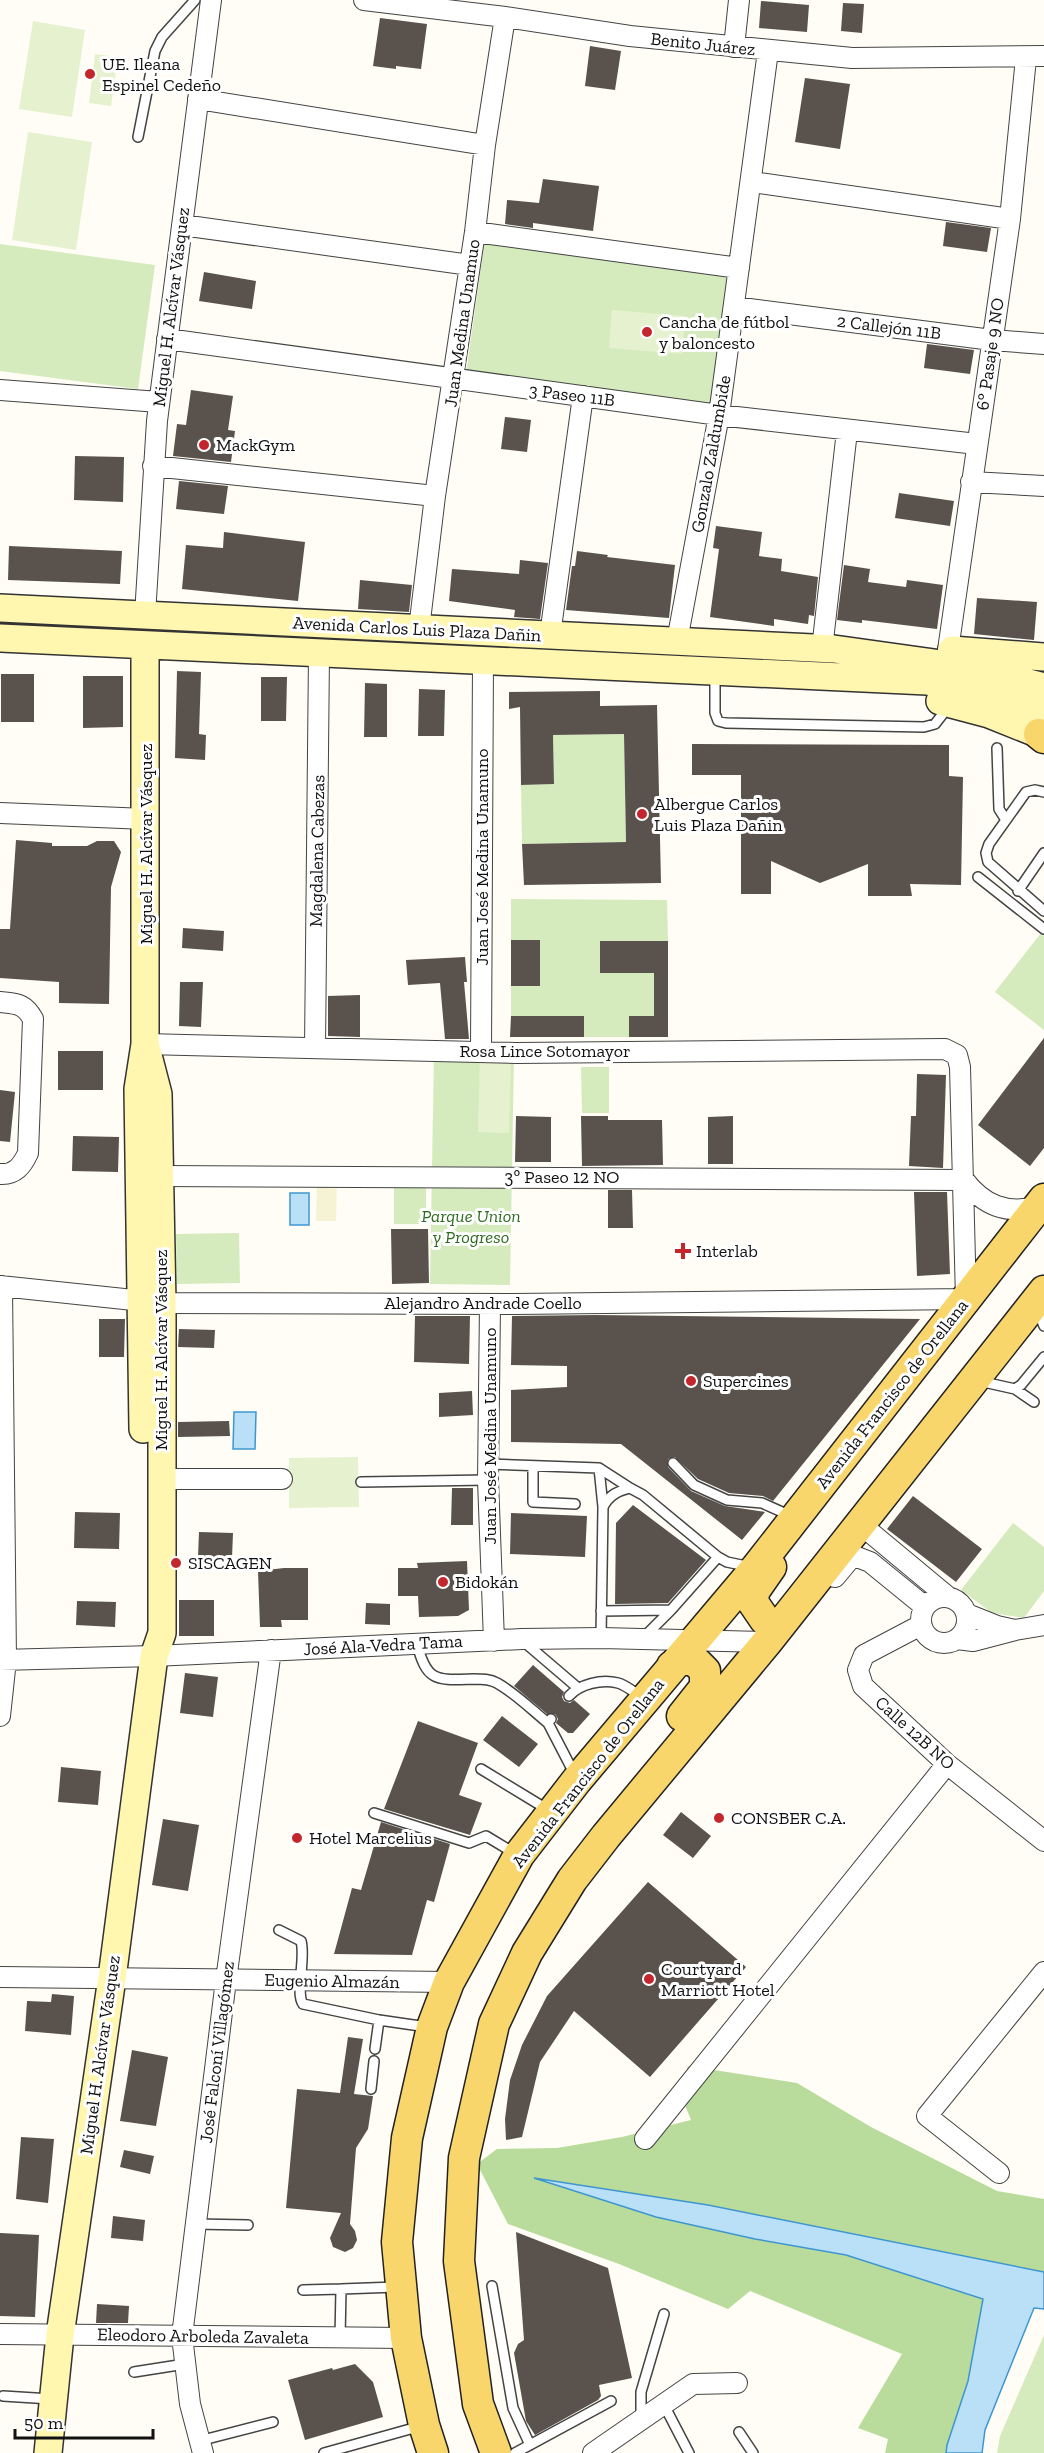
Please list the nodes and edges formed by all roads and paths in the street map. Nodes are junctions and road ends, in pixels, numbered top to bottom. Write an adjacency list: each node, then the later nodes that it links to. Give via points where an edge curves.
1 (195, 0): 10 (lane, via 162,37 155,51)
2 (211, 0): 9 (street, Miguel H. Alcívar Vásquez)
3 (364, 0): 5 (street, Benito Juárez)
4 (739, 0): 6 (street)
5 (505, 17): 6 (street, Benito Juárez); 11 (street, Juan Medina Unamuo)
6 (734, 47): 7 (street, Benito Juárez)
7 (768, 51): 8 (street, Benito Juárez, via 852,58); 12 (street, Gonzalo Zaldumbide)
8 (1035, 57): 13 (street, 6° Pasaje 9 NO)
9 (198, 99): 11 (street); 14 (street, Miguel H. Alcívar Vásquez)
10 (138, 137)
11 (485, 145): 15 (street, Juan Medina Unamuo)
12 (752, 183): 13 (street); 17 (street, Gonzalo Zaldumbide)
13 (1010, 219): 20 (street, 6° Pasaje 9 NO)
14 (182, 225): 16 (street); 19 (street, Miguel H. Alcívar Vásquez)
15 (476, 232): 16 (street, Juan Medina Unamuo); 17 (street)
16 (470, 265): 22 (street, Juan Medina Unamuo)
17 (740, 268): 18 (street, Gonzalo Zaldumbide)
18 (734, 307): 20 (street, 2 Callejón 11B); 26 (street, Gonzalo Zaldumbide)
19 (167, 339): 22 (street, 3 Paseo 11B); 25 (street, Miguel H. Alcívar Vásquez)
20 (992, 340): 21 (street, 2 Callejón 11B); 28 (street, 6° Pasaje 9 NO)
21 (1044, 344)
22 (454, 380): 24 (street, 3 Paseo 11B); 32 (street, Juan Medina Unamuo)
23 (0, 390): 25 (street)
24 (583, 396): 26 (street, 3 Paseo 11B); 36 (street)
25 (159, 402): 29 (street, Miguel H. Alcívar Vásquez)
26 (719, 415): 27 (street, 3 Paseo 11B); 38 (street, Gonzalo Zaldumbide)
27 (848, 431): 28 (street, 3 Paseo 11B); 40 (street)
28 (977, 444): 30 (street, 6° Pasaje 9 NO)
29 (153, 466): 32 (street); 34 (street, Miguel H. Alcívar Vásquez)
30 (971, 482): 31 (street); 41 (street, 6° Pasaje 9 NO)
31 (1044, 486)
32 (435, 496): 35 (street, Juan Medina Unamuo)
33 (0, 608): 34 (main road, Avenida Carlos Luis Plaza Dañin)
34 (145, 615): 35 (main road, Avenida Carlos Luis Plaza Dañin)
35 (420, 629): 36 (main road, Avenida Carlos Luis Plaza Dañin)
36 (549, 635): 38 (main road, Avenida Carlos Luis Plaza Dañin)
37 (0, 638): 39 (main road, Avenida Carlos Luis Plaza Dañin)
38 (677, 641): 40 (main road, Avenida Carlos Luis Plaza Dañin)
39 (146, 645): 42 (main road, Avenida Carlos Luis Plaza Dañin); 53 (main road, Miguel H. Alcívar Vásquez)
40 (828, 649): 41 (main road, Avenida Carlos Luis Plaza Dañin, via 891,646); 47 (main road, Avenida Carlos Luis Plaza Dañin, via 970,668)
41 (948, 650): 43 (main road, Avenida Carlos Luis Plaza Dañin)
42 (319, 653): 44 (main road, Avenida Carlos Luis Plaza Dañin); 62 (street, Magdalena Cabezas)
43 (1038, 658)
44 (483, 661): 45 (main road, Avenida Carlos Luis Plaza Dañin); 63 (street, Juan José Medina Unamuno)
45 (715, 673): 46 (main road, Avenida Carlos Luis Plaza Dañin); 48 (lane, via 715,713 718,721 726,723 924,727 935,724)
46 (830, 678): 48 (main road, Avenida Carlos Luis Plaza Dañin); 49 (main road, Avenida Carlos Luis Plaza Dañin, via 927,681 1018,699)
47 (1044, 687)
48 (951, 703): 49 (main road, Avenida Carlos Luis Plaza Dañin)
49 (1043, 729)
50 (997, 748): 54 (lane, via 999,808)
51 (1044, 792): 54 (lane, via 1026,792)
52 (0, 813): 53 (street)
53 (146, 819): 61 (main road, Miguel H. Alcívar Vásquez)
54 (1006, 820): 57 (lane, via 986,853 988,862)
55 (1044, 853): 57 (lane)
56 (978, 877): 59 (lane)
57 (1018, 891): 58 (lane)
58 (1044, 911)
59 (1044, 929)
60 (0, 1002): 64 (street, via 27,1008 33,1019 28,1153 22,1166 10,1174)
61 (145, 1044): 62 (street, Rosa Lince Sotomayor); 65 (main road, Miguel H. Alcívar Vásquez, via 158,1094); 70 (main road, Miguel H. Alcívar Vásquez, via 138,1089)
62 (315, 1048): 63 (street, Rosa Lince Sotomayor)
63 (481, 1052): 66 (street, Rosa Lince Sotomayor, via 945,1049 957,1055 960,1067)
64 (0, 1174)
65 (160, 1176): 66 (street, 3º Paseo 12 NO); 70 (main road, Miguel H. Alcívar Vásquez)
66 (964, 1180): 67 (street, via 974,1194 1004,1210 1021,1210); 69 (street)
67 (1041, 1203): 69 (main road, Avenida Francisco de Orellana)
68 (1, 1286): 70 (street, Alejandro Andrade Coello); 108 (street)
69 (966, 1299): 71 (street, Alejandro Andrade Coello); 77 (main road, Avenida Francisco de Orellana)
70 (151, 1302): 71 (street, Alejandro Andrade Coello); 82 (main road, Miguel H. Alcívar Vásquez); 107 (main road, Miguel H. Alcívar Vásquez, via 147,1635)
71 (490, 1304): 81 (street, Juan José Medina Unamuno)
72 (1042, 1312): 74 (main road)
73 (1044, 1357): 75 (lane)
74 (973, 1380): 75 (lane); 89 (main road)
75 (1015, 1389): 76 (lane)
76 (1034, 1402)
77 (849, 1451): 88 (main road, Avenida Francisco de Orellana); 98 (main road, via 830,1493 755,1590 752,1602)
78 (674, 1463): 88 (lane, via 694,1485 727,1500 762,1503)
79 (533, 1466): 80 (lane); 81 (lane); 86 (lane, via 533,1502)
80 (598, 1468): 85 (lane); 87 (lane)
81 (488, 1472): 84 (lane); 104 (street, Juan José Medina Unamuno)
82 (160, 1479): 83 (street); 107 (main road, Miguel H. Alcívar Vásquez, via 162,1633)
83 (282, 1479)
84 (361, 1482)
85 (630, 1488): 87 (lane, via 607,1498); 90 (lane)
86 (575, 1504)
87 (603, 1507): 94 (lane)
88 (796, 1518): 91 (main road, Avenida Francisco de Orellana)
89 (859, 1523): 92 (street); 98 (main road)
90 (718, 1557): 91 (lane); 93 (lane)
91 (756, 1568): 103 (main road, Avenida Francisco de Orellana)
92 (948, 1597): 95 (street, via 960,1603); 96 (street, via 935,1598)
93 (671, 1610): 94 (lane); 101 (lane)
94 (602, 1611): 99 (lane)
95 (967, 1614): 97 (street, via 997,1626); 102 (street, via 965,1630)
96 (923, 1615): 98 (street, via 870,1562 857,1557 847,1562 800,1621); 102 (street, via 923,1631 934,1641 946,1643); 114 (street, Calle 12B NO, via 864,1655 858,1670 863,1686)
97 (1034, 1624): 102 (street, via 973,1641)
98 (773, 1634): 103 (street, José Ala-Vedra Tama); 119 (main road)
99 (601, 1638): 100 (street, José Ala-Vedra Tama); 101 (street, José Ala-Vedra Tama)
100 (522, 1639): 104 (street, José Ala-Vedra Tama); 110 (lane)
101 (641, 1639): 103 (street, José Ala-Vedra Tama)
102 (957, 1639)
103 (693, 1640): 109 (main road, Avenida Francisco de Orellana)
104 (494, 1641): 105 (street, José Ala-Vedra Tama)
105 (417, 1644): 106 (street, José Ala-Vedra Tama); 116 (lane, via 422,1664 438,1679 496,1682 549,1721)
106 (270, 1650): 107 (street, José Ala-Vedra Tama); 126 (street, José Falconí Villagómez)
107 (154, 1656): 108 (street, José Ala-Vedra Tama); 125 (main road, Miguel H. Alcívar Vásquez)
108 (3, 1660): 113 (street)
109 (672, 1666): 112 (main road, Avenida Francisco de Orellana); 119 (main road, via 681,1660 697,1662 705,1671 705,1687 623,1788)
110 (578, 1688): 111 (lane); 112 (lane, via 619,1683)
111 (569, 1696)
112 (645, 1699): 116 (main road, Avenida Francisco de Orellana)
113 (0, 1716)
114 (947, 1764): 120 (street, Calle 12B NO); 134 (street)
115 (481, 1769): 117 (lane)
116 (577, 1780): 117 (main road, Avenida Francisco de Orellana)
117 (552, 1812): 121 (main road, Avenida Francisco de Orellana)
118 (374, 1813): 121 (lane, via 469,1843 486,1836)
119 (606, 1836): 163 (main road, via 572,1880 527,1953 494,2024 464,2158 459,2261 478,2404)
120 (1044, 1841)
121 (519, 1855): 128 (main road, Avenida Francisco de Orellana)
122 (279, 1930): 127 (lane, via 302,1941)
123 (1044, 1972): 135 (street, via 927,2116)
124 (0, 1977): 125 (street, Eugenio Almazán)
125 (112, 1978): 126 (street, Eugenio Almazán); 144 (main road, Miguel H. Alcívar Vásquez)
126 (226, 1980): 127 (street, Eugenio Almazán); 136 (street, José Falconí Villagómez)
127 (302, 1980): 128 (street, Eugenio Almazán); 129 (lane, via 303,2004)
128 (449, 1982): 130 (main road, Avenida Francisco de Orellana)
129 (379, 2020): 130 (lane); 131 (lane)
130 (432, 2028): 138 (main road, Avenida Francisco de Orellana, via 406,2138 397,2242)
131 (375, 2049)
132 (374, 2061): 133 (lane)
133 (371, 2089)
134 (645, 2139)
135 (999, 2173)
136 (195, 2224): 137 (lane); 145 (street, José Falconí Villagómez)
137 (248, 2225)
138 (401, 2286): 140 (lane); 147 (main road, Avenida Francisco de Orellana)
139 (492, 2286): 159 (lane, via 513,2408)
140 (341, 2289): 141 (lane); 146 (lane)
141 (303, 2290)
142 (664, 2314): 155 (lane, via 641,2391)
143 (0, 2334): 144 (street, Eleodoro Arboleda Zavaleta)
144 (60, 2335): 145 (street, Eleodoro Arboleda Zavaleta); 152 (main road, Miguel H. Alcívar Vásquez)
145 (182, 2336): 146 (street, Eleodoro Arboleda Zavaleta); 148 (street, José Falconí Villagómez)
146 (340, 2338): 147 (street, Eleodoro Arboleda Zavaleta)
147 (406, 2338): 158 (main road, Avenida Francisco de Orellana)
148 (185, 2364): 149 (lane); 160 (street, José Falconí Villagómez)
149 (135, 2372)
150 (737, 2383): 154 (street, via 693,2384)
151 (3, 2396): 152 (lane)
152 (53, 2399): 161 (main road, Miguel H. Alcívar Vásquez)
153 (611, 2402): 159 (lane)
154 (664, 2405): 155 (street); 166 (lane)
155 (641, 2419): 165 (street)
156 (273, 2422): 160 (lane)
157 (739, 2432): 167 (lane)
158 (428, 2439): 162 (lane)
159 (530, 2445): 164 (lane)
160 (201, 2447)
161 (48, 2453)
162 (324, 2453)
163 (496, 2453)
164 (515, 2453)
165 (592, 2453)
166 (689, 2453)
167 (753, 2453)

